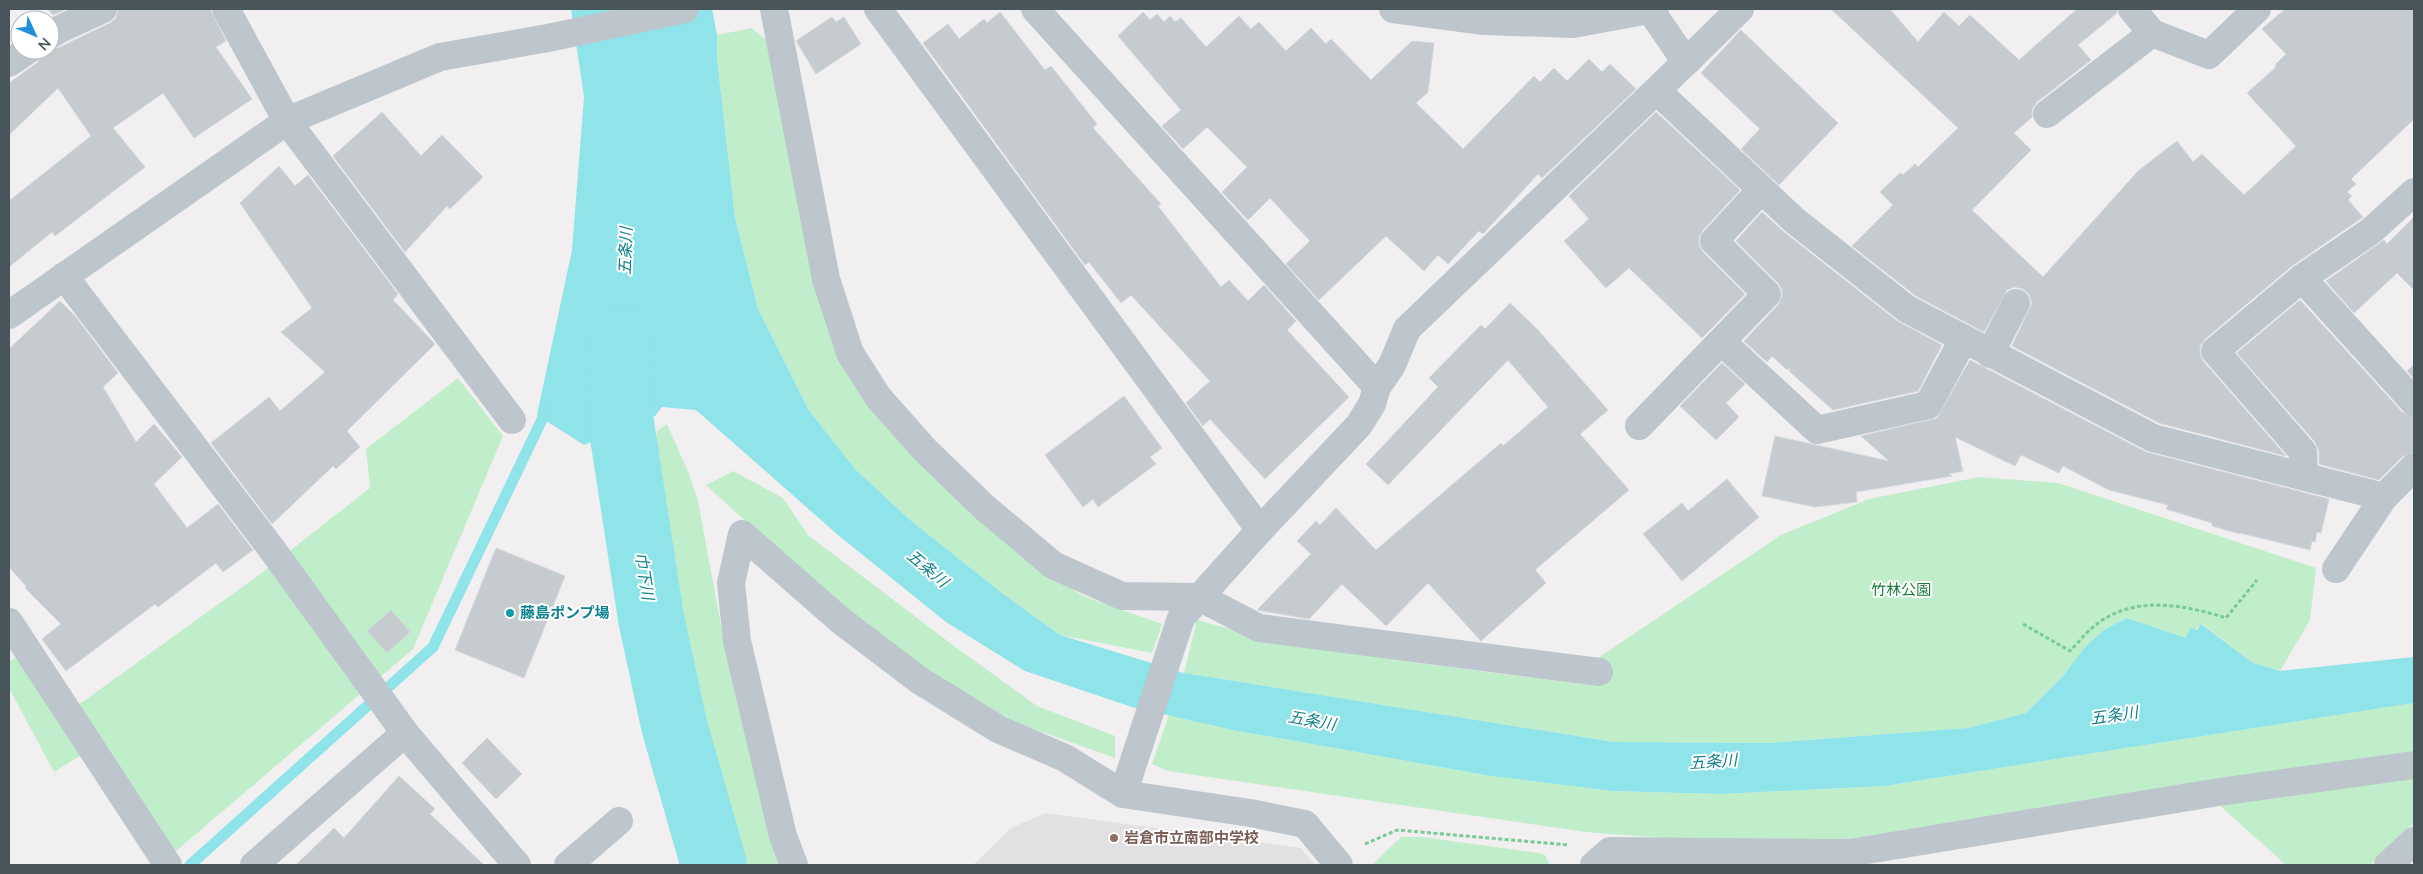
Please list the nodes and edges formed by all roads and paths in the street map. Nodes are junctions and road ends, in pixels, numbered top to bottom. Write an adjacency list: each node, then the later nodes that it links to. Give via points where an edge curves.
1 (103, 9): 13 (street)
2 (226, 9): 18 (street)
3 (685, 9): 18 (street, via 440,57)
4 (774, 9): 38 (street, via 826,279 850,354 878,398 925,450 978,501 1053,566 1122,596)
5 (878, 9): 35 (street)
6 (1035, 9): 28 (street)
7 (1393, 9): 12 (street, via 1484,21 1573,24)
8 (1740, 9): 15 (street)
9 (2132, 9): 14 (street)
10 (2257, 9): 14 (street, via 2209,55)
11 (1653, 10): 12 (street); 15 (street)
12 (1620, 12)
13 (60, 29)
14 (2152, 33): 17 (street)
15 (1686, 62): 16 (street)
16 (1657, 91): 19 (street); 28 (street, via 1407,329 1392,365)
17 (2047, 114)
18 (288, 121): 21 (street); 30 (street)
19 (1761, 190): 25 (street, via 1907,309); 26 (street, via 1714,241 1767,294)
20 (2414, 192): 22 (street, via 2371,231)
21 (64, 276): 24 (street); 42 (street, via 271,548)
22 (2302, 278): 29 (street); 33 (street, via 2215,351 2303,452)
23 (2016, 303): 27 (street)
24 (9, 315)
25 (1963, 340): 26 (street, via 1928,405 1817,430); 27 (street)
26 (1722, 342): 31 (street)
27 (1990, 354): 33 (street, via 2153,438)
28 (1377, 387): 35 (street, via 1372,404 1359,425)
29 (2414, 402)
30 (512, 420)
31 (1639, 426)
32 (2414, 468): 34 (street)
33 (2304, 476): 34 (street)
34 (2384, 497): 36 (street)
35 (1260, 530): 38 (street)
36 (2336, 569)
37 (2257, 580): 40 (path, via 2226,618 2158,603 2139,606 2113,614 2092,628 2070,651)
38 (1199, 597): 41 (street, via 1259,628); 44 (street, via 1181,618)
39 (9, 622): 51 (street)
40 (2023, 624)
41 (1599, 672)
42 (405, 733): 49 (street); 52 (street)
43 (2414, 765): 48 (street, via 2219,792)
44 (1122, 794): 50 (street, via 1305,824); 54 (street, via 1065,758 998,729 918,680 840,620 742,534 730,583 737,641 783,836)
45 (619, 821): 53 (street)
46 (2414, 841): 55 (street)
47 (1602, 858): 48 (street); 50 (path, via 1567,844 1396,830 1367,842)
48 (1855, 859)
49 (260, 863)
50 (1338, 863)
51 (168, 865)
52 (517, 865)
53 (568, 865)
54 (794, 865)
55 (2388, 865)

